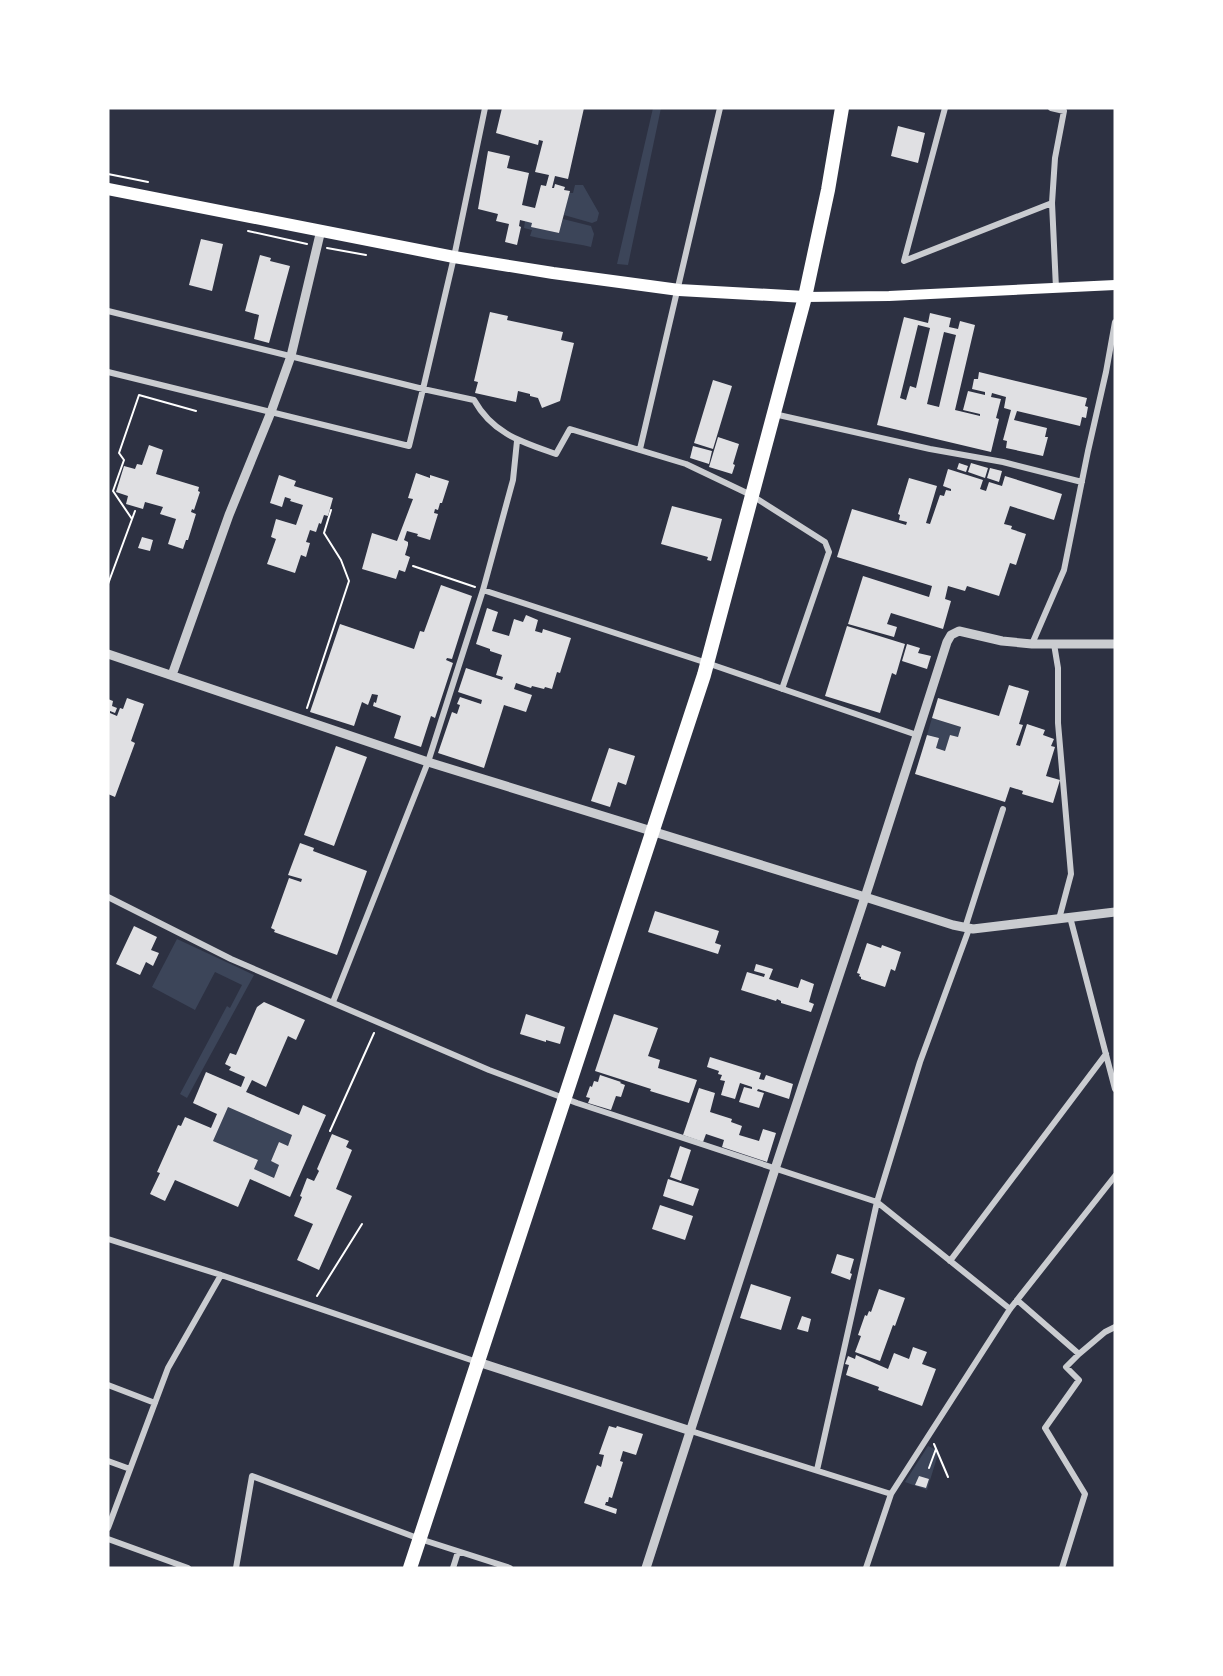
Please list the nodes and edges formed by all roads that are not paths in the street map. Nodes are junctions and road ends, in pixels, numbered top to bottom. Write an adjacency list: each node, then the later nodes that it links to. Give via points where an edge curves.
1 (485, 108): 9 (street)
2 (720, 108): 12 (street)
3 (842, 108): 13 (highway)
4 (945, 108): 7 (street, via 904,261)
5 (1051, 108): 7 (street, via 1064,111)
6 (108, 189): 8 (main road)
7 (1052, 203): 11 (street)
8 (321, 230): 9 (main road); 16 (street)
9 (454, 257): 12 (main road); 18 (street)
10 (1115, 285): 11 (main road)
11 (1056, 288): 13 (main road)
12 (678, 290): 13 (main road); 22 (street)
13 (805, 297): 20 (highway)
14 (108, 310): 16 (street)
15 (1115, 322): 23 (street)
16 (291, 356): 18 (street); 19 (street)
17 (108, 372): 19 (street)
18 (423, 389): 19 (street, via 409,446); 21 (street, via 474,400 490,422)
19 (271, 412): 31 (street, via 229,515)
20 (773, 414): 23 (street); 24 (highway)
21 (517, 441): 22 (street, via 556,454 570,429); 25 (street, via 513,480)
22 (640, 449): 24 (street, via 686,464)
23 (1082, 482): 26 (street, via 1064,570)
24 (751, 495): 30 (highway); 32 (street, via 825,542 829,552)
25 (483, 590): 30 (street); 34 (street)
26 (1032, 644): 27 (street); 33 (street, via 951,634)
27 (1058, 644): 28 (street); 41 (street, via 1061,756 1071,874)
28 (1115, 644)
29 (108, 654): 31 (street)
30 (707, 663): 32 (street); 36 (highway)
31 (172, 675): 34 (street)
32 (782, 689): 33 (street)
33 (917, 735): 38 (street)
34 (428, 762): 36 (street); 43 (street)
35 (1003, 808): 42 (street)
36 (653, 831): 38 (street); 46 (highway)
37 (108, 897): 43 (street, via 231,959)
38 (865, 897): 42 (street); 47 (street)
39 (1115, 912): 40 (street)
40 (1075, 917): 41 (street); 44 (street)
41 (1059, 919): 42 (street)
42 (967, 928): 49 (street)
43 (333, 1002): 46 (street)
44 (1106, 1054): 45 (street); 51 (street)
45 (1115, 1089)
46 (565, 1099): 47 (street); 57 (highway)
47 (775, 1170): 49 (street); 60 (street)
48 (1115, 1176): 53 (street)
49 (877, 1202): 51 (street); 63 (street)
50 (108, 1239): 52 (street)
51 (950, 1261): 54 (street)
52 (221, 1275): 57 (street); 59 (street, via 168,1368)
53 (1017, 1300): 54 (street); 56 (street)
54 (1010, 1309): 64 (street)
55 (1115, 1327): 56 (street)
56 (1079, 1354): 76 (street, via 1066,1367 1079,1380 1045,1428 1085,1494)
57 (478, 1362): 60 (street); 67 (highway)
58 (108, 1385): 59 (street)
59 (155, 1403): 62 (street)
60 (691, 1431): 63 (street); 74 (street)
61 (108, 1461): 62 (street)
62 (130, 1469): 65 (street)
63 (817, 1470): 64 (street)
64 (891, 1494): 75 (street)
65 (108, 1528)
66 (108, 1539): 69 (street)
67 (420, 1539): 68 (street); 70 (street, via 252,1476); 71 (highway)
68 (458, 1552): 72 (street); 73 (street)
69 (188, 1568)
70 (236, 1568)
71 (410, 1568)
72 (453, 1568)
73 (510, 1568)
74 (646, 1568)
75 (866, 1568)
76 (1062, 1568)

